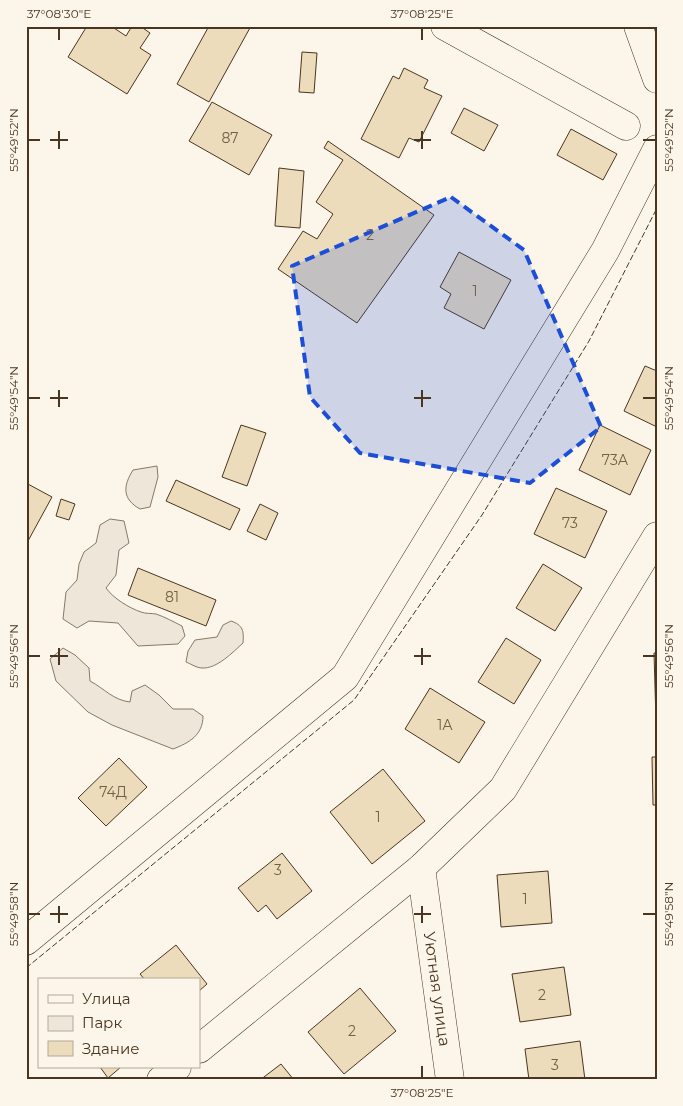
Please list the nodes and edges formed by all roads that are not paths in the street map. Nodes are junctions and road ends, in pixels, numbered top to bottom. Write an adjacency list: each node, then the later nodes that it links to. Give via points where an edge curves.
1 (445, 26): 4 (street)
2 (638, 26): 3 (street)
3 (657, 79)
4 (626, 126)
5 (657, 149): 8 (street, via 605,251 345,677)
6 (657, 536): 7 (street, via 503,789)
7 (421, 868): 9 (street); 12 (street, Уютная улица)
8 (26, 941)
9 (200, 1048)
10 (176, 1068): 11 (street)
11 (162, 1080)
12 (450, 1080)

